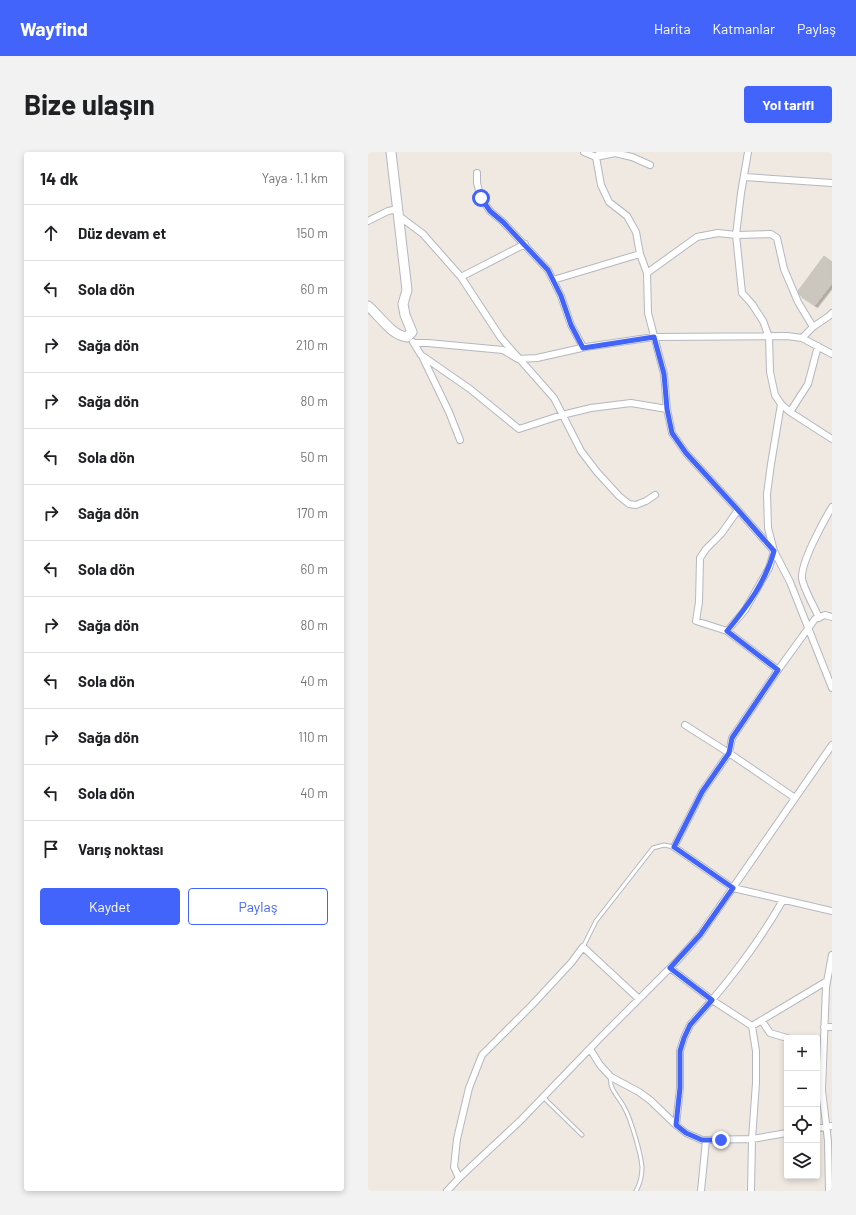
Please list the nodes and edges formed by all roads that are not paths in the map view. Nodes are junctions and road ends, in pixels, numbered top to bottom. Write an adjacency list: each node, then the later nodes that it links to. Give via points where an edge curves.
1 (390, 152): 9 (street)
2 (584, 152): 4 (street)
3 (748, 152): 7 (street)
4 (598, 154): 5 (street, via 615,153); 13 (street, via 601,185 609,202 627,216 636,232)
5 (650, 165)
6 (477, 173): 12 (street, via 481,198 490,211)
7 (744, 177): 8 (street); 11 (street)
8 (832, 183)
9 (399, 212): 10 (street, via 388,211); 15 (street); 20 (street, via 408,290 403,304 412,332)
10 (368, 221)
11 (736, 235): 14 (street, via 718,233 697,237); 19 (street, via 771,234 777,238 784,269 798,302); 22 (street, via 742,293 763,321)
12 (525, 244): 15 (street); 16 (street, via 548,270)
13 (640, 254): 14 (street); 16 (street)
14 (647, 274): 21 (street, via 648,314)
15 (462, 277): 29 (street, via 500,338)
16 (553, 280): 26 (street)
17 (368, 306): 20 (street, via 390,329 399,336)
18 (832, 313): 19 (street)
19 (813, 327): 23 (street)
20 (407, 337): 24 (street)
21 (654, 337): 22 (street); 26 (street); 31 (street, via 664,374)
22 (770, 337): 23 (street); 30 (street, via 770,372 775,395)
23 (802, 338): 25 (street)
24 (415, 343): 28 (street); 29 (street, via 502,350)
25 (818, 346): 27 (street); 32 (street, via 808,384)
26 (583, 348): 29 (street, via 538,358)
27 (832, 354)
28 (422, 355): 33 (street, via 470,389 519,429); 35 (street)
29 (518, 359): 33 (street, via 554,398)
30 (781, 404): 32 (street); 39 (street, via 767,494 768,528)
31 (667, 409): 33 (street, via 631,403); 38 (street, via 672,433 686,453)
32 (790, 412): 34 (street)
33 (562, 415): 36 (street, via 581,451 619,496 629,504 636,505 646,502)
34 (832, 439)
35 (460, 440)
36 (655, 494)
37 (832, 508): 41 (street, via 814,540 803,570 804,583)
38 (738, 510): 39 (street); 43 (street, via 700,558 696,621)
39 (774, 551): 42 (street); 43 (street, via 769,568 745,610)
40 (832, 617): 41 (street, via 825,615)
41 (819, 618): 42 (street)
42 (809, 627): 44 (street); 45 (street)
43 (727, 631): 44 (street)
44 (778, 670): 48 (street, via 732,738)
45 (832, 688)
46 (685, 725): 48 (street)
47 (832, 745): 49 (street)
48 (729, 753): 49 (street); 50 (street, via 702,792)
49 (795, 798): 51 (street)
50 (674, 847): 51 (street); 54 (lane, via 664,845 653,848 596,921)
51 (733, 888): 52 (street); 56 (street, via 700,935)
52 (782, 900): 53 (street); 59 (street, via 736,972)
53 (832, 911)
54 (583, 947): 58 (street); 75 (street, via 482,1055 469,1088 457,1139 454,1167)
55 (832, 955): 57 (street)
56 (670, 968): 58 (street); 59 (street)
57 (827, 981): 60 (street); 62 (street)
58 (639, 999): 66 (street)
59 (712, 1000): 61 (street); 69 (street, via 690,1025 680,1051)
60 (762, 1021): 61 (street); 64 (street, via 770,1032)
61 (752, 1026): 73 (street, via 756,1051)
62 (824, 1027): 63 (street); 65 (street)
63 (832, 1027)
64 (784, 1037)
65 (820, 1043): 70 (street, via 822,1090)
66 (590, 1049): 67 (street); 68 (street)
67 (611, 1076): 69 (street, via 650,1100); 77 (lane, via 611,1086 625,1108 641,1161 641,1178)
68 (544, 1096): 72 (lane); 75 (street)
69 (676, 1125): 74 (street, via 686,1133)
70 (829, 1126): 80 (street)
71 (784, 1134): 73 (street)
72 (582, 1135)
73 (752, 1139): 74 (street); 79 (street)
74 (706, 1140): 78 (street)
75 (459, 1178): 76 (street)
76 (447, 1191)
77 (636, 1191)
78 (701, 1191)
79 (751, 1191)
80 (829, 1191)

